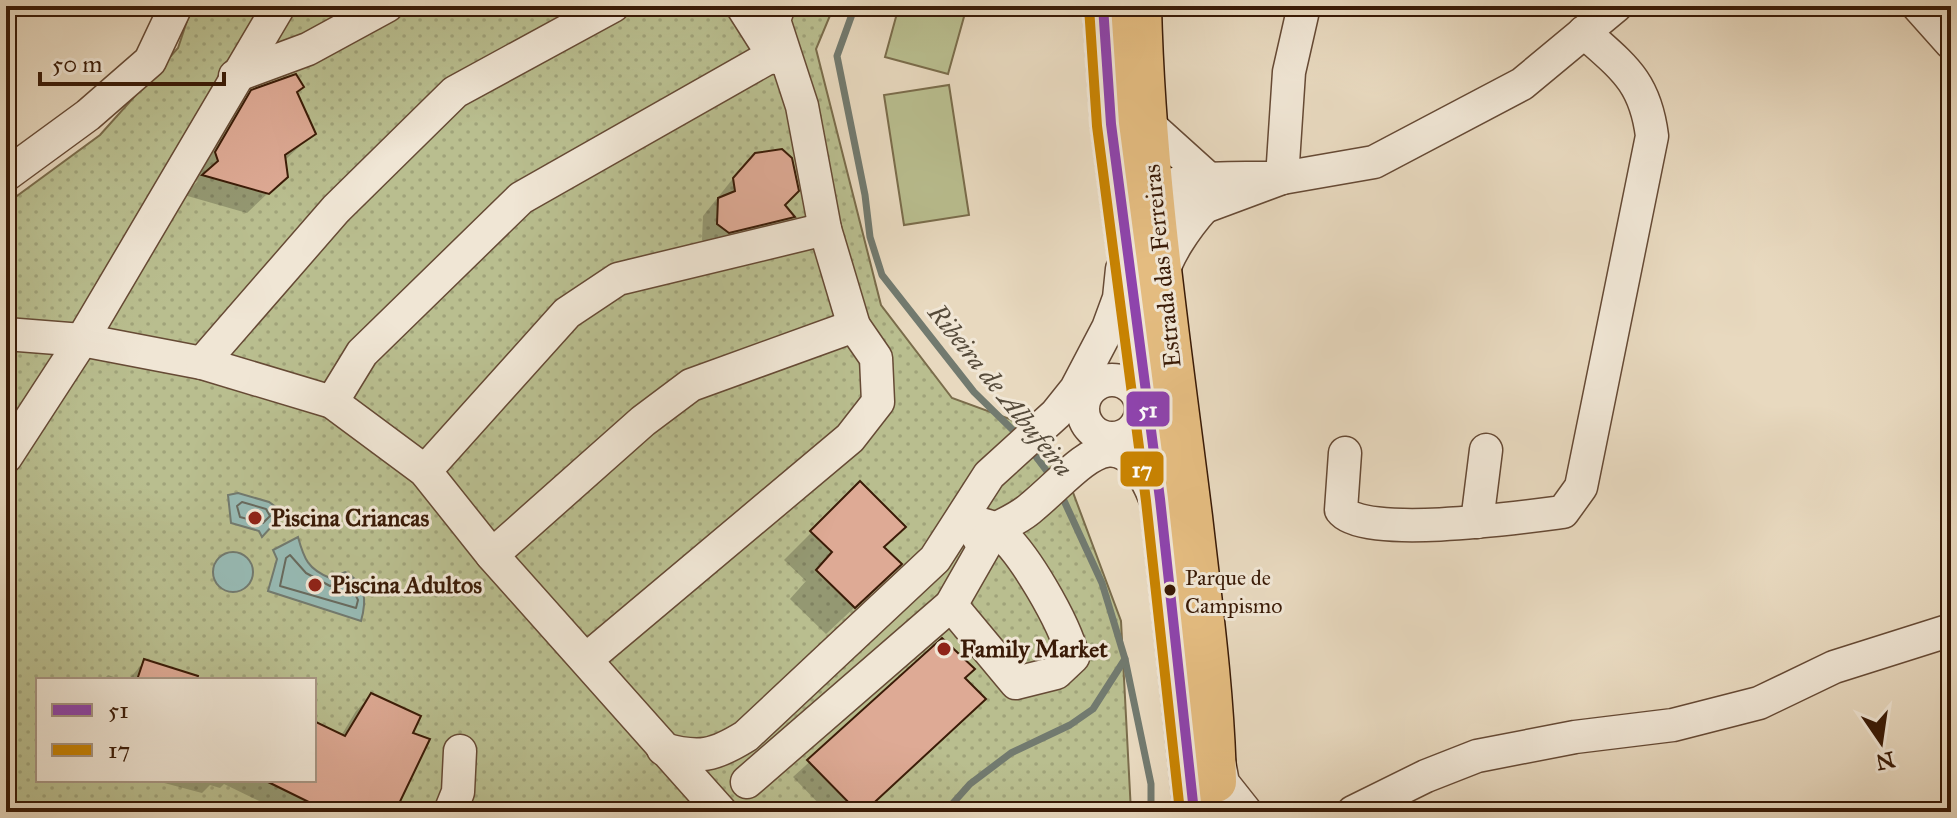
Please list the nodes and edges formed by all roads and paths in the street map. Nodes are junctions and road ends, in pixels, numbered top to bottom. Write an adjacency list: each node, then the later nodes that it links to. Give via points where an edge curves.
1 (176, 6): 19 (street, via 150,61)
2 (279, 6): 16 (street)
3 (387, 6): 16 (street, via 308,49)
4 (613, 6): 30 (street, via 455,92 336,209)
5 (742, 6): 15 (street)
6 (1103, 6): 24 (main road, Estrada das Ferreiras)
7 (1113, 6): 21 (street, via 1129,150 1135,172)
8 (1141, 6): 18 (main road, Estrada das Ferreiras)
9 (1304, 6): 20 (street, via 1287,84)
10 (1616, 6): 13 (street)
11 (1918, 6): 14 (street)
12 (777, 13): 15 (street); 17 (street)
13 (1584, 32): 20 (street, via 1522,84 1374,162); 42 (street, via 1631,74 1648,109 1652,136 1581,487 1563,512)
14 (1951, 43)
15 (773, 55): 17 (street); 31 (street, via 521,198 362,353)
16 (235, 76): 28 (street)
17 (802, 106): 23 (street)
18 (1148, 124): 21 (main road, Estrada das Ferreiras); 22 (street)
19 (6, 175)
20 (1282, 178): 22 (street)
21 (1152, 194): 22 (street, via 1164,185); 24 (street, via 1134,208); 25 (main road, Estrada das Ferreiras)
22 (1207, 194): 25 (street)
23 (825, 229): 26 (street); 39 (street, via 618,279 567,313)
24 (1125, 240): 29 (street, via 1119,298); 33 (main road, Estrada das Ferreiras)
25 (1162, 272): 33 (street, via 1154,316 1160,364); 35 (main road, Estrada das Ferreiras)
26 (854, 326): 44 (street, via 691,385); 49 (street, via 876,358 878,402 850,438)
27 (6, 334): 28 (street)
28 (82, 340): 30 (street); 34 (street)
29 (1093, 359): 32 (street); 40 (street, via 1076,389 989,475)
30 (202, 363): 31 (street)
31 (332, 402): 39 (street)
32 (1083, 404): 33 (street, via 1090,428); 33 (street, via 1094,386 1111,379)
33 (1131, 413): 41 (main road, Estrada das Ferreiras); 41 (street, via 1119,451 1148,480); 43 (street, via 1033,507); 47 (street, via 1171,432 1191,587)
34 (16, 425): 38 (street)
35 (1182, 434): 47 (main road, Estrada das Ferreiras); 50 (street, via 1207,517 1221,645)
36 (1486, 450): 42 (street)
37 (1345, 453): 42 (street, via 1341,510 1347,517 1383,524)
38 (6, 457)
39 (425, 471): 44 (street)
40 (960, 519): 43 (street); 45 (street)
41 (1163, 522): 55 (main road, Estrada das Ferreiras)
42 (1477, 522)
43 (995, 528): 45 (street); 46 (street); 46 (street, via 1055,610 1073,657 1056,673 1016,683)
44 (492, 555): 49 (street)
45 (935, 559): 53 (street, via 746,736)
46 (951, 605): 54 (street)
47 (1204, 622): 50 (main road, Estrada das Ferreiras)
48 (1951, 630): 56 (street, via 1834,667 1759,703 1673,725 1477,756)
49 (588, 658): 51 (street)
50 (1215, 729): 55 (main road, Estrada das Ferreiras); 60 (street, via 1223,783)
51 (663, 749): 53 (street, via 691,757); 58 (street)
52 (460, 751): 57 (street, via 458,792)
53 (722, 751): 54 (street)
54 (747, 782): 59 (street)
55 (1199, 801)
56 (1352, 810)
57 (450, 812)
58 (721, 812)
59 (731, 812)
60 (1246, 812)

